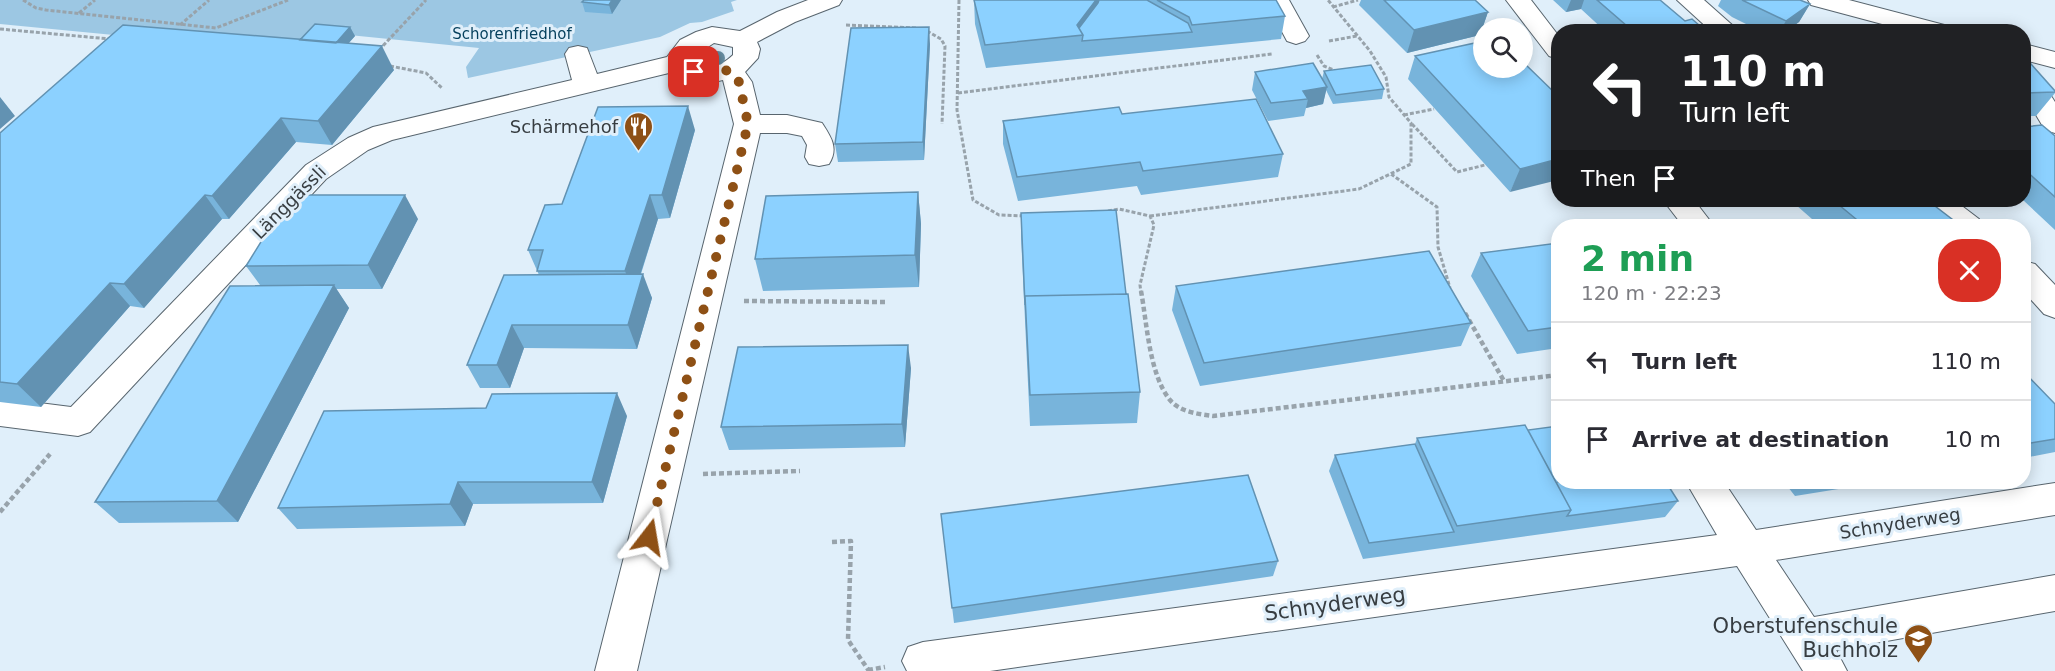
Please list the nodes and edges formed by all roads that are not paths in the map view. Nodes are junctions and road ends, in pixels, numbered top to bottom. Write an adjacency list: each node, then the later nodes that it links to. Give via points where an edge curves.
1 (830, 0): 8 (street)
2 (1277, 0): 9 (street)
3 (1518, 0): 10 (street)
4 (1689, 0): 6 (street)
5 (1820, 0): 7 (street)
6 (1718, 24)
7 (1912, 24)
8 (742, 40): 14 (street, via 724,34 701,38 684,48); 15 (street, via 748,52 739,65)
9 (1304, 42)
10 (1551, 42)
11 (578, 54): 16 (street)
12 (2031, 54): 13 (street)
13 (2055, 60)
14 (681, 62): 15 (street, via 686,68 705,74); 16 (street, Länggässli)
15 (729, 70): 18 (street, via 739,82)
16 (587, 84): 27 (street, Länggässli, via 383,133 337,156 316,172 78,422)
17 (2031, 86): 19 (street)
18 (748, 124): 20 (street, via 787,124 812,129 821,145); 34 (street)
19 (2055, 124)
20 (819, 157)
21 (1684, 207): 23 (street)
22 (1944, 207): 24 (street)
23 (1693, 219)
24 (1959, 219)
25 (2031, 280): 26 (street)
26 (2055, 306)
27 (0, 412)
28 (1708, 489): 30 (street)
29 (2055, 499): 30 (street, Schnyderweg)
30 (1746, 548): 32 (street); 33 (street, Schnyderweg)
31 (2055, 593): 32 (street)
32 (1804, 637): 35 (street)
33 (924, 661)
34 (616, 671)
35 (1826, 671)

